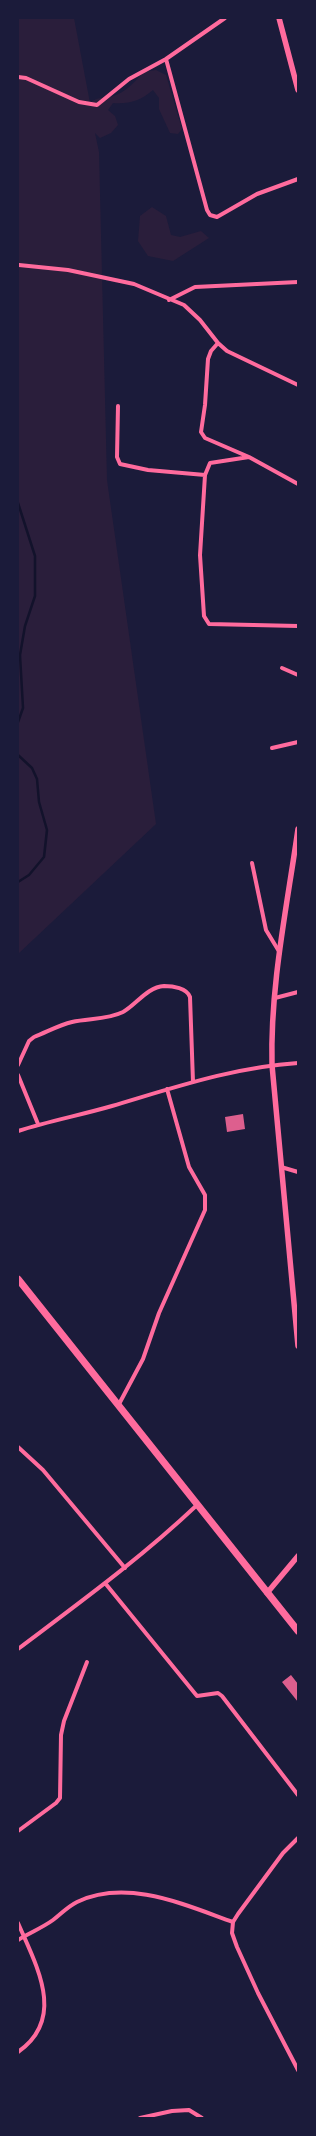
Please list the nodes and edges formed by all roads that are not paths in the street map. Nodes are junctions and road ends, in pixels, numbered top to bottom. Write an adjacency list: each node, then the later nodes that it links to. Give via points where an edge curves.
1 (225, 18): 3 (street)
2 (279, 18): 5 (street)
3 (166, 59): 4 (street, via 129,80 97,105 79,102 26,78); 6 (street, via 210,215 217,217 258,194)
4 (18, 77)
5 (298, 90)
6 (298, 179)
7 (19, 265): 9 (street, via 68,270 134,284)
8 (298, 282): 9 (street, via 195,287)
9 (169, 300): 10 (street, via 184,305)
10 (218, 343): 11 (street, via 237,357); 13 (street, via 208,360 201,432 206,438)
11 (298, 385)
12 (118, 406): 14 (street, via 117,457 120,464 148,470)
13 (249, 457): 14 (street, via 210,463); 15 (street)
14 (204, 475): 16 (street, via 200,555 206,620 209,624 224,625)
15 (298, 484)
16 (298, 626)
17 (282, 668): 18 (street)
18 (298, 675)
19 (298, 742): 20 (street)
20 (272, 748)
21 (298, 829): 23 (street)
22 (252, 863): 23 (street, via 266,930)
23 (280, 953): 25 (street)
24 (298, 992): 25 (street)
25 (274, 998): 28 (street)
26 (298, 1063): 28 (street)
27 (18, 1065): 30 (street, via 29,1041 34,1037 72,1022 124,1011 150,991 164,986 184,990 190,997)
28 (272, 1065): 30 (street); 34 (street)
29 (18, 1074): 32 (street)
30 (193, 1082): 31 (street)
31 (167, 1089): 32 (street, via 112,1106); 38 (street, via 189,1167 205,1194 205,1210 159,1313 143,1359)
32 (38, 1124): 33 (street)
33 (18, 1131)
34 (281, 1167): 35 (street); 37 (street)
35 (298, 1172)
36 (18, 1279): 38 (highway)
37 (298, 1346)
38 (118, 1407): 40 (highway)
39 (18, 1448): 42 (street, via 43,1470)
40 (197, 1505): 42 (street); 44 (highway)
41 (298, 1556): 44 (street)
42 (125, 1568): 43 (street)
43 (105, 1583): 46 (street); 48 (street, via 197,1696 218,1693 222,1696)
44 (267, 1593): 45 (highway)
45 (298, 1631)
46 (18, 1649)
47 (87, 1662): 49 (street, via 61,1735 60,1798)
48 (298, 1795)
49 (18, 1831)
50 (298, 1838): 51 (street, via 283,1853)
51 (233, 1922): 53 (street, via 145,1894 118,1892 78,1901 66,1907 54,1920); 56 (street, via 232,1933 237,1947)
52 (18, 1923): 53 (street)
53 (24, 1936): 54 (street); 55 (street, via 41,1977 45,1997 37,2034)
54 (18, 1940)
55 (18, 2052)
56 (298, 2070)
57 (140, 2118): 58 (street, via 189,2110)
58 (202, 2118)

